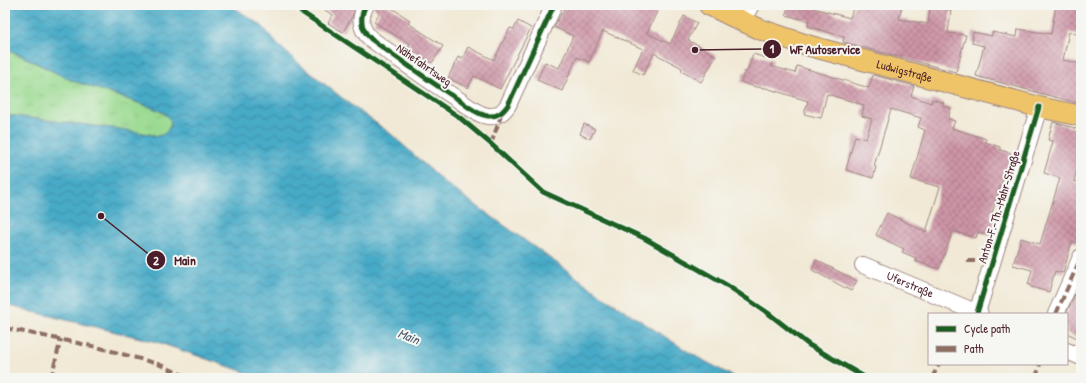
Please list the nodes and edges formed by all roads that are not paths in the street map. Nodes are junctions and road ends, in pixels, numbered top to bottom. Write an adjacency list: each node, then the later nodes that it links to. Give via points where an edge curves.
1 (366, 5): 2 (street, Nähefahrtsweg, via 362,25 371,39 430,82 488,116 502,113 514,93)
2 (554, 5)
3 (709, 5): 4 (main road, Ludwigstraße)
4 (746, 13): 5 (main road, Ludwigstraße, via 785,38)
5 (1039, 107): 6 (main road, Ludwigstraße); 10 (street, Anton-F.-Th.-Mahr-Straße)
6 (1081, 116)
7 (1081, 257): 11 (street)
8 (863, 265): 9 (street, Uferstraße)
9 (976, 313)
10 (978, 313)
11 (1056, 313)
12 (1068, 351): 13 (street)
13 (1081, 357)

